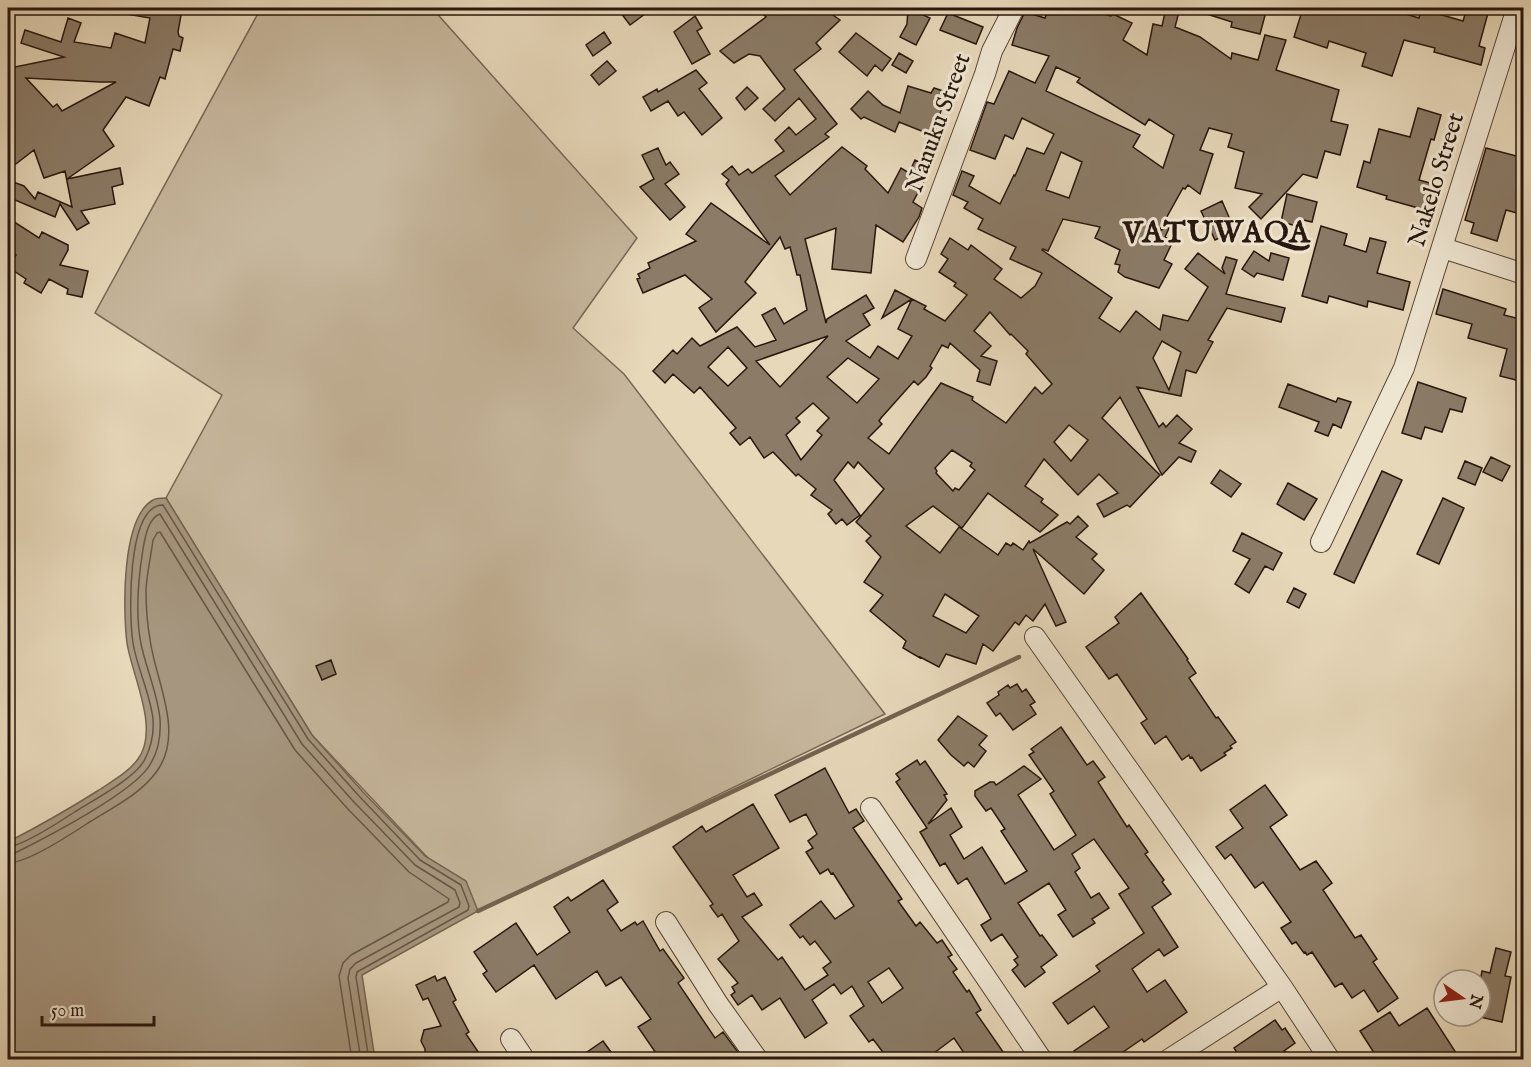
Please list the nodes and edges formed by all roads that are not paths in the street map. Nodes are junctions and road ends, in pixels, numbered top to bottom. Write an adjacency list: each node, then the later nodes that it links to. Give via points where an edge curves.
1 (1014, 8): 4 (street, Nanuku Street, via 992,51)
2 (1517, 8): 3 (street, Nakelo Street)
3 (1443, 248): 5 (street); 6 (street, Nakelo Street, via 1404,368)
4 (916, 259)
5 (1524, 274)
6 (1321, 542)
7 (1035, 637): 10 (street)
8 (871, 808): 14 (street)
9 (666, 922): 13 (street)
10 (1282, 987): 15 (street); 16 (street)
11 (512, 1039): 12 (street)
12 (525, 1059)
13 (758, 1059)
14 (1042, 1059)
15 (1168, 1059)
16 (1330, 1059)

